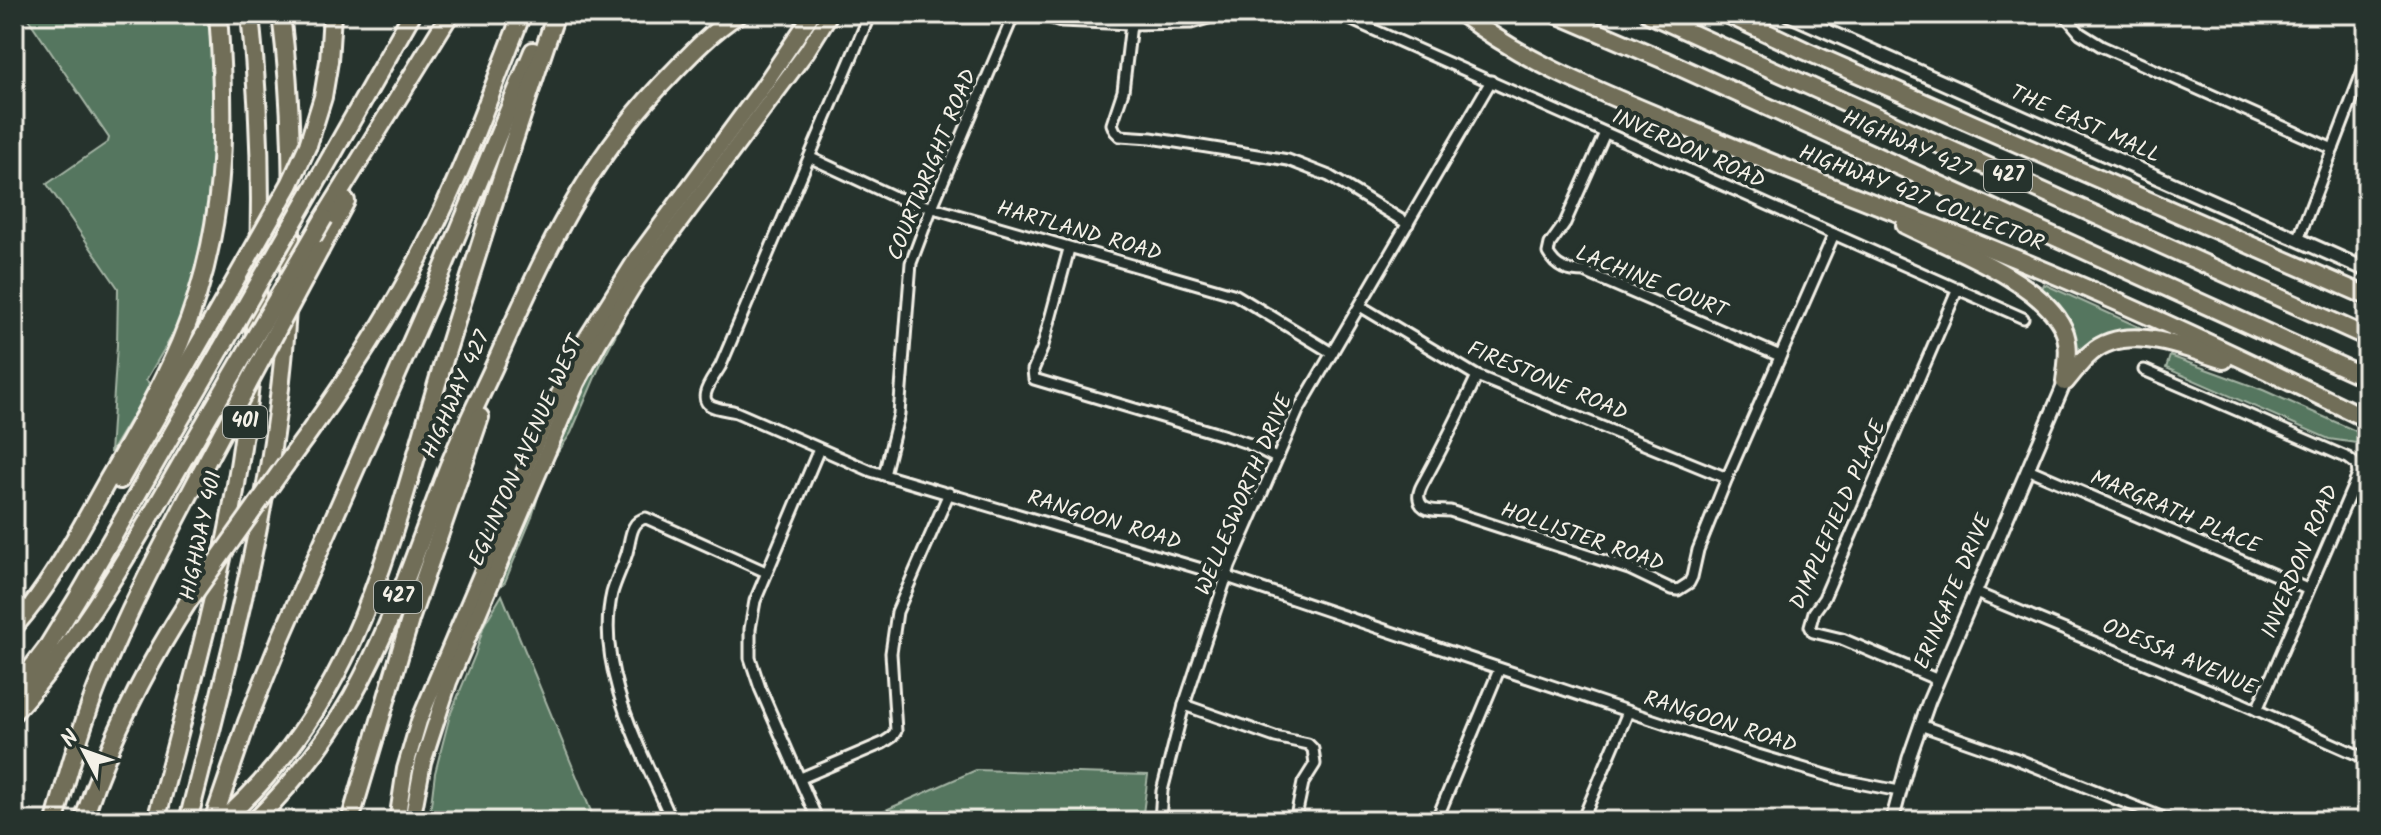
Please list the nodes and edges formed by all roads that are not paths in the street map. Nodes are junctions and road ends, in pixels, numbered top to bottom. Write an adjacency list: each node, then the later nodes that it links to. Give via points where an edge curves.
1 (218, 14): 61 (highway, via 223,75 220,194 202,282 149,409 59,566)
2 (250, 14): 77 (highway, HIGHWAY 401 / 401, via 261,197 251,374 217,577)
3 (281, 14): 78 (highway, 401, via 290,212 279,405 249,577)
4 (332, 14): 62 (highway, bridge, via 323,97 290,184 53,594)
5 (412, 14): 65 (highway, bridge, via 78,597)
6 (450, 14): 26 (highway)
7 (522, 14): 76 (highway, bridge, via 422,254 360,360 150,662 108,751)
8 (553, 14): 79 (highway, via 280,640); 80 (highway, via 378,579 345,661 274,767)
9 (739, 14): 43 (highway, HIGHWAY 427 / 427, via 668,77 614,138 558,228)
10 (812, 14): 82 (main road, EGLINTON AVENUE WEST, via 638,256 582,345 419,721)
11 (830, 14): 83 (main road, EGLINTON AVENUE WEST, via 637,280 592,356 449,682 423,762)
12 (870, 14): 29 (street, RANGOON ROAD)
13 (1014, 14): 31 (street, COURTWRIGHT ROAD)
14 (1039, 14): 23 (street, via 1061,21)
15 (1222, 14): 23 (street, via 1191,23)
16 (1338, 14): 25 (street, INVERDON ROAD)
17 (1462, 14): 30 (highway, HIGHWAY 427 COLLECTOR, via 1551,71)
18 (1556, 14): 47 (highway, HIGHWAY 427 / 427)
19 (1649, 14): 41 (highway, HIGHWAY 427 / 427)
20 (1727, 14): 38 (highway, 427)
21 (1788, 14): 34 (main road, THE EAST MALL)
22 (2064, 14): 28 (street, via 2101,46)
23 (1131, 24): 32 (street, via 1123,91 1112,124 1120,136 1288,160 1329,176)
24 (2367, 60): 28 (street)
25 (1491, 81): 27 (street, INVERDON ROAD); 32 (street, WELLESWORTH DRIVE)
26 (394, 103): 68 (highway, bridge, via 87,619); 75 (highway, bridge, via 135,602 84,723)
27 (1605, 133): 33 (street, INVERDON ROAD); 44 (street, LACHINE COURT, via 1565,223 1550,244 1552,261)
28 (2333, 149): 34 (street)
29 (811, 158): 31 (street, HARTLAND ROAD, via 895,197); 51 (street, RANGOON ROAD, via 704,398 716,408)
30 (1832, 189): 48 (highway, via 2012,278 2041,301 2065,332); 49 (highway, HIGHWAY 427 COLLECTOR, via 2060,277)
31 (932, 207): 35 (street, HARTLAND ROAD); 54 (street, COURTWRIGHT ROAD, via 909,273 899,414)
32 (1408, 224): 39 (street, WELLESWORTH DRIVE)
33 (1834, 234): 37 (street, INVERDON ROAD); 44 (street, HOLLISTER ROAD)
34 (2298, 240): 36 (main road, THE EAST MALL)
35 (1069, 249): 42 (street, HARTLAND ROAD, via 1236,295); 52 (street, via 1034,379 1226,436)
36 (2367, 270)
37 (1958, 288): 40 (street, INVERDON ROAD); 64 (street, DIMPLEFIELD PLACE, via 1810,626 1821,636 1842,639)
38 (2367, 296)
39 (1360, 306): 42 (street, WELLESWORTH DRIVE); 46 (street, FIRESTONE ROAD)
40 (2023, 318)
41 (2367, 337)
42 (1332, 353): 52 (street, WELLESWORTH DRIVE)
43 (500, 354): 74 (highway, HIGHWAY 427 / 427, via 351,698 295,778); 81 (highway)
44 (1780, 356): 55 (street, HOLLISTER ROAD)
45 (2144, 370): 59 (street, INVERDON ROAD, via 2357,465 2358,475)
46 (1477, 376): 55 (street, FIRESTONE ROAD); 55 (street, HOLLISTER ROAD, via 1420,490 1418,500 1426,508 1450,511 1629,569 1678,590 1692,577)
47 (2367, 378)
48 (2065, 382): 49 (highway, via 2093,351 2132,339 2191,350); 53 (street, ERINGATE DRIVE)
49 (2319, 396): 50 (highway, HIGHWAY 427 COLLECTOR)
50 (2367, 419)
51 (819, 449): 54 (street, RANGOON ROAD); 57 (street)
52 (1276, 458): 58 (street, WELLESWORTH DRIVE)
53 (2028, 469): 59 (street, MARGRATH PLACE); 60 (street, ERINGATE DRIVE)
54 (884, 475): 56 (street, RANGOON ROAD)
55 (1727, 478)
56 (949, 493): 58 (street, RANGOON ROAD); 72 (street, via 897,612 891,653 896,731 883,743)
57 (766, 572): 72 (street, via 751,617 750,658); 84 (street, via 646,518 633,526 612,595 611,653 620,702)
58 (1227, 577): 63 (street, RANGOON ROAD); 66 (street, WELLESWORTH DRIVE)
59 (2307, 589): 67 (street, INVERDON ROAD)
60 (1976, 593): 64 (street, ERINGATE DRIVE); 67 (street, ODESSA AVENUE)
61 (14, 627)
62 (14, 642)
63 (1499, 670): 69 (street, RANGOON ROAD); 88 (street)
64 (1938, 680): 70 (street, ERINGATE DRIVE)
65 (14, 691)
66 (1184, 705): 86 (street, WELLESWORTH DRIVE, via 1162,791); 87 (street, via 1313,749 1315,764 1303,783)
67 (2257, 710): 71 (street, ODESSA AVENUE)
68 (14, 712)
69 (1628, 712): 73 (street, RANGOON ROAD, via 1794,767); 89 (street)
70 (1920, 725): 73 (street, ERINGATE DRIVE); 91 (street)
71 (2367, 759)
72 (801, 778): 85 (street)
73 (1899, 791): 90 (street, ERINGATE DRIVE)
74 (257, 820)
75 (55, 821)
76 (83, 821)
77 (156, 821)
78 (188, 821)
79 (213, 821)
80 (222, 821)
81 (350, 821)
82 (397, 821)
83 (412, 821)
84 (672, 821)
85 (818, 821)
86 (1160, 821)
87 (1295, 821)
88 (1436, 821)
89 (1582, 821)
90 (1892, 821)
91 (2171, 821)

